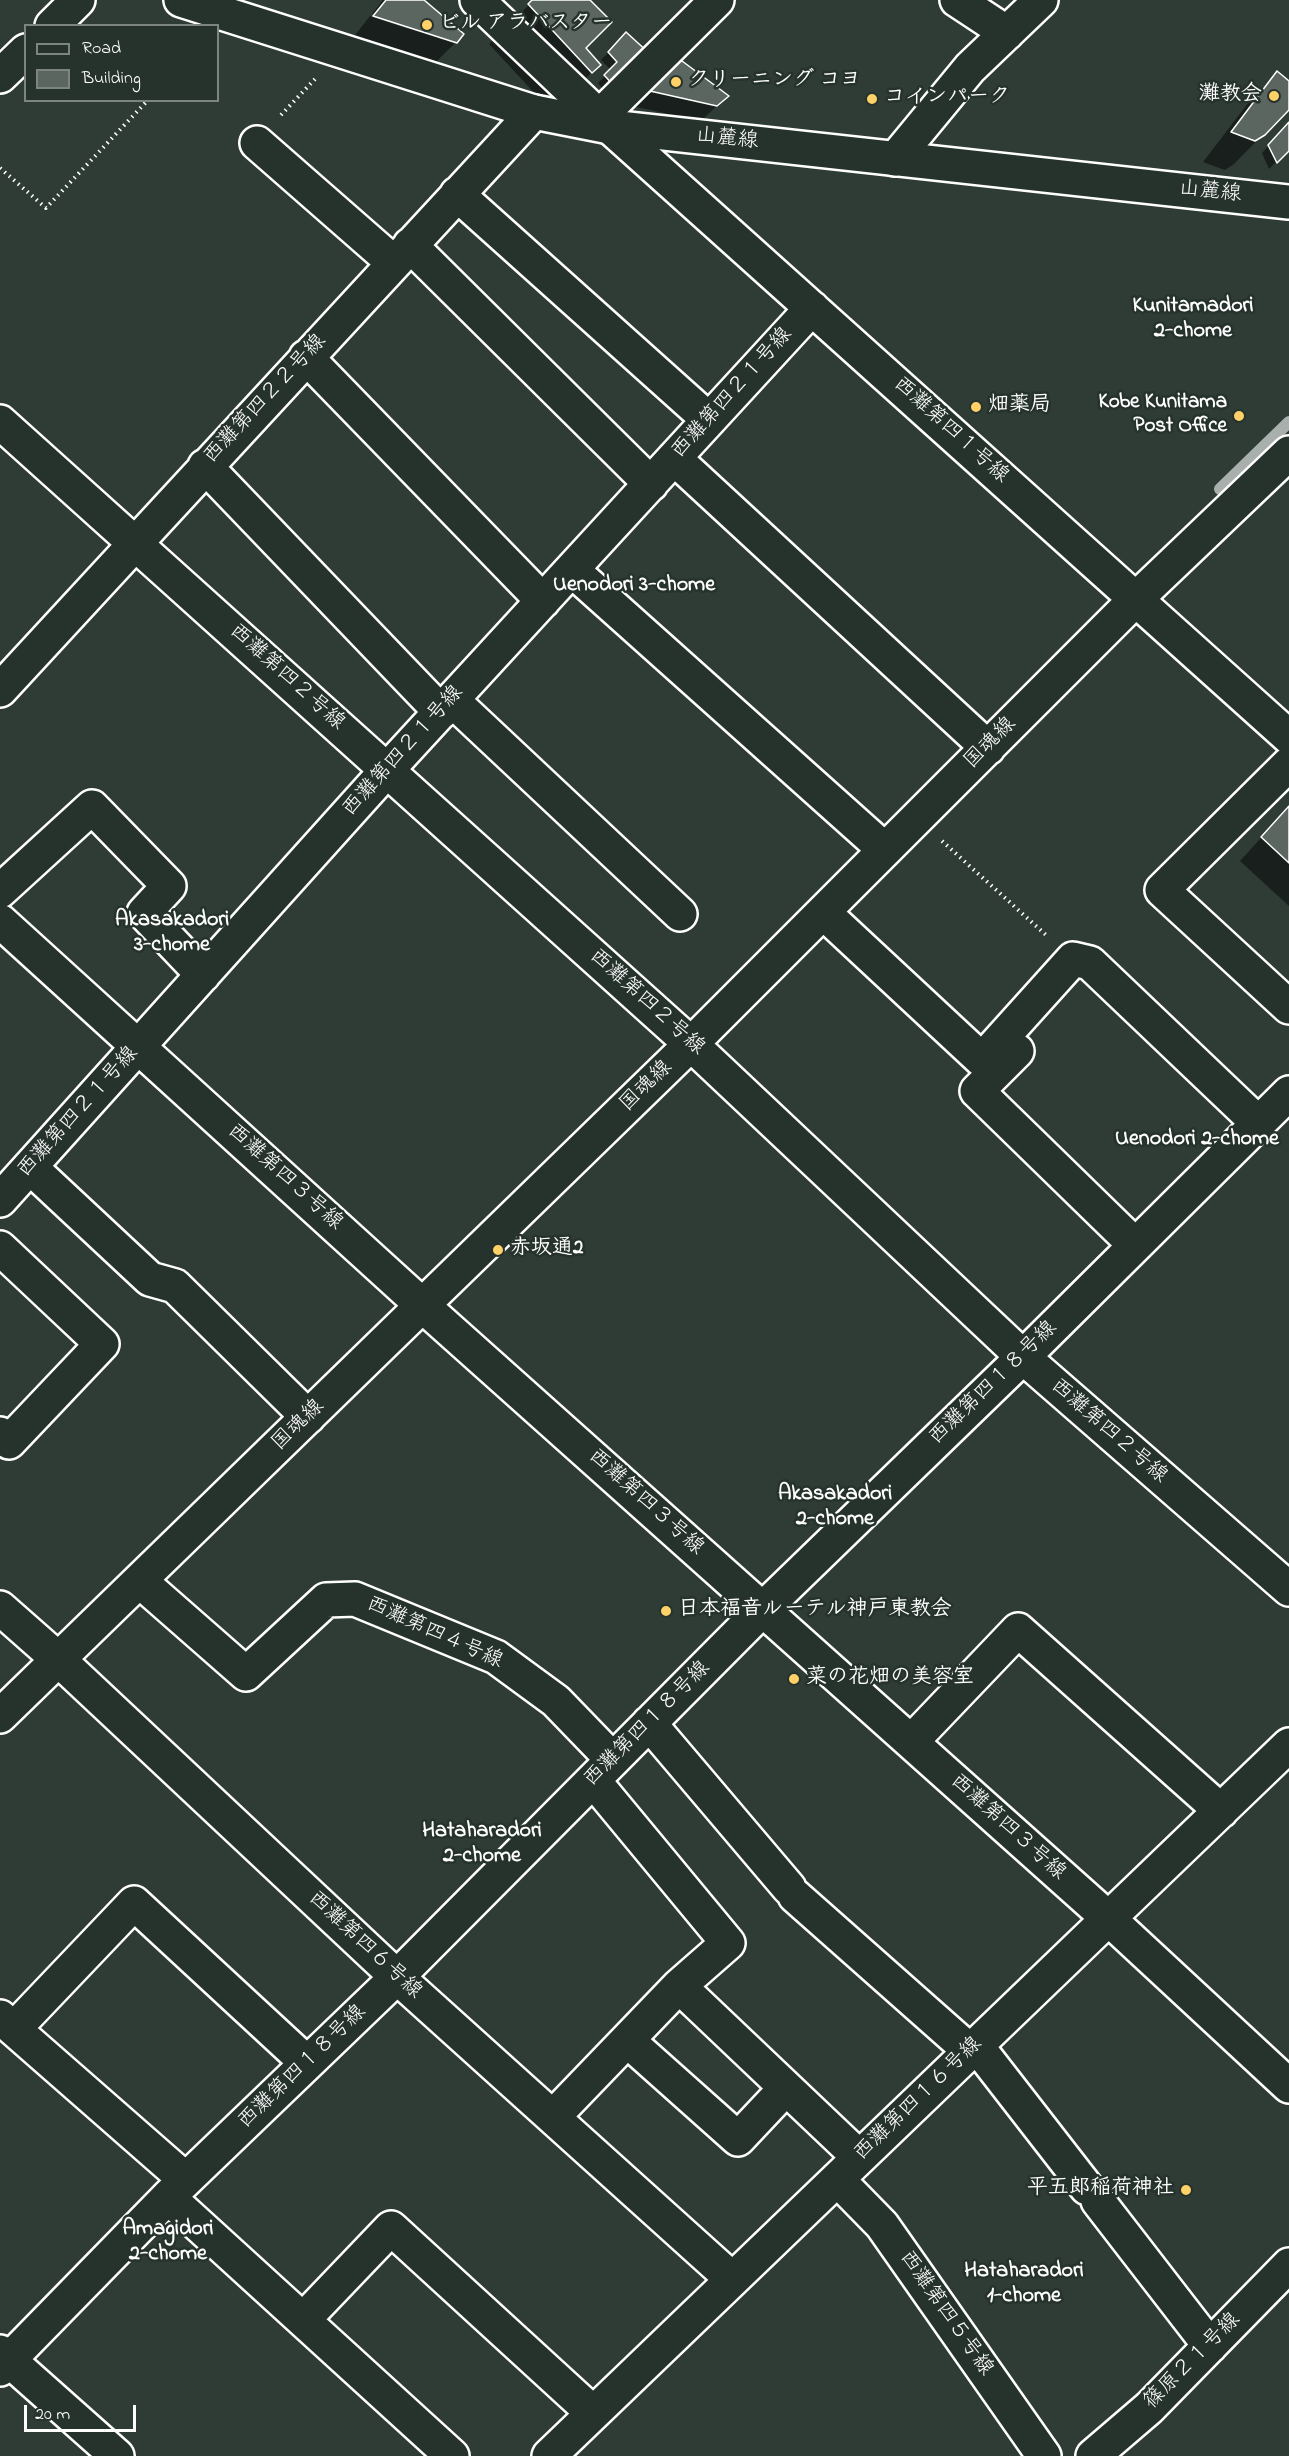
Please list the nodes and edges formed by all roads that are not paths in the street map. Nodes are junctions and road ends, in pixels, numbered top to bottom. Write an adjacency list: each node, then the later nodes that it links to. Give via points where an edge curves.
1 (78, 0): 7 (street)
2 (181, 0): 11 (street, 山麓線)
3 (477, 0): 12 (street, 西灘第四１号線)
4 (717, 0): 12 (street)
5 (957, 0): 8 (street)
6 (1041, 0): 8 (street)
7 (54, 24)
8 (1007, 33): 14 (street, via 970,68)
9 (24, 53): 10 (street)
10 (0, 76)
11 (534, 112): 12 (street, 山麓線); 15 (street, 西灘第四２２号線)
12 (604, 122): 14 (street, 山麓線); 18 (street, 西灘第四１号線)
13 (257, 142): 17 (street)
14 (895, 159): 16 (street, 山麓線)
15 (457, 194): 17 (street, 西灘第四２２号線); 20 (street)
16 (1289, 202)
17 (402, 254): 19 (street, 西灘第四２２号線); 25 (street)
18 (812, 308): 20 (street, 西灘第四２１号線); 28 (street, 西灘第四１号線)
19 (306, 357): 24 (street, 西灘第四２２号線); 29 (street)
20 (709, 420): 23 (street, 西灘第四２１号線)
21 (0, 422): 26 (street, 西灘第四２号線)
22 (1289, 453): 28 (street, 国魂線)
23 (674, 458): 25 (street, 西灘第四２１号線); 33 (street)
24 (205, 466): 26 (street, 西灘第四２２号線); 31 (street)
25 (651, 484): 27 (street, 西灘第四２１号線)
26 (135, 543): 30 (street, 西灘第四２２号線); 35 (street, 西灘第四２号線)
27 (572, 570): 29 (street, 西灘第四２１号線); 36 (street)
28 (1137, 598): 32 (street, 西灘第四１号線); 33 (street, 国魂線)
29 (543, 601): 31 (street, 西灘第四２１号線)
30 (6, 671)
31 (447, 706): 35 (street, 西灘第四２１号線); 39 (street)
32 (1289, 737)
33 (988, 748): 36 (street, 国魂線)
34 (1289, 764): 42 (street, via 1162,890)
35 (388, 769): 41 (street, 西灘第四２１号線); 44 (street, 西灘第四２号線)
36 (885, 850): 38 (street, 国魂線)
37 (0, 891): 41 (street, via 92,807 169,886 144,913)
38 (823, 912): 44 (street, 国魂線); 47 (street, via 982,1060 1073,959 1090,963)
39 (680, 914)
40 (0, 921): 45 (street, 西灘第四３号線)
41 (203, 975): 45 (street, 西灘第四２１号線)
42 (1289, 1007)
43 (1027, 1041): 50 (street, via 977,1091)
44 (691, 1044): 52 (street, 国魂線); 53 (street, 西灘第四２号線)
45 (139, 1046): 48 (street, 西灘第四２１号線); 52 (street, 西灘第四３号線)
46 (1289, 1093): 47 (street, 西灘第四１８号線)
47 (1258, 1123): 50 (street, 西灘第四１８号線)
48 (30, 1167): 49 (street, 西灘第四２１号線); 54 (street, via 150,1279 175,1286)
49 (0, 1200)
50 (1136, 1245): 53 (street, 西灘第四１８号線)
51 (0, 1248): 55 (street, via 102,1344 9,1442)
52 (422, 1305): 54 (street, 国魂線); 59 (street, 西灘第四３号線)
53 (1023, 1357): 57 (street, 西灘第四２号線); 59 (street, 西灘第四１８号線)
54 (308, 1417): 56 (street, 国魂線)
55 (0, 1434)
56 (140, 1581): 60 (street, 国魂線); 65 (street, 西灘第四４号線, via 246,1674 326,1600 355,1599 496,1657 556,1701)
57 (1289, 1589)
58 (0, 1608): 60 (street, 西灘第四６号線)
59 (763, 1609): 62 (street, 西灘第四１８号線); 63 (street, 西灘第四３号線)
60 (59, 1660): 61 (street, 国魂線); 68 (street, 西灘第四６号線)
61 (0, 1716)
62 (649, 1723): 65 (street, 西灘第四１８号線); 72 (street, via 792,1892)
63 (911, 1742): 66 (street, via 1018,1630); 67 (street, 西灘第四３号線)
64 (1289, 1745): 66 (street, 西灘第四１６号線)
65 (603, 1770): 68 (street, 西灘第四１８号線); 69 (street, via 728,1943)
66 (1221, 1810): 67 (street, 西灘第四１６号線)
67 (1109, 1920): 72 (street, 西灘第四１６号線); 74 (street, 西灘第四３号線)
68 (397, 1977): 73 (street, 西灘第四１８号線); 76 (street, 西灘第四６号線)
69 (679, 1986): 71 (street); 75 (street, 西灘第四５号線)
70 (7, 2023): 73 (street, via 134,1903); 78 (street)
71 (627, 2040): 75 (street, via 738,2139); 76 (street)
72 (973, 2048): 77 (street, 西灘第四１６号線); 82 (street)
73 (307, 2063): 78 (street, 西灘第四１８号線)
74 (1289, 2086)
75 (786, 2088): 77 (street, 西灘第四５号線)
76 (553, 2117): 80 (street, 西灘第四６号線)
77 (848, 2168): 80 (street, 西灘第四１６号線); 88 (street, 西灘第四５号線, via 882,2225)
78 (177, 2189): 81 (street); 83 (street, 西灘第四１８号線)
79 (1289, 2265): 82 (street, 篠原２１号線)
80 (732, 2279): 84 (street, 西灘第四１６号線)
81 (303, 2320): 84 (street, via 392,2228); 86 (street)
82 (1210, 2346): 89 (street, 篠原２１号線, via 1149,2408)
83 (3, 2361): 85 (street)
84 (593, 2414): 87 (street, 西灘第四１６号線)
85 (117, 2456)
86 (452, 2456)
87 (549, 2456)
88 (1044, 2456)
89 (1093, 2456)

